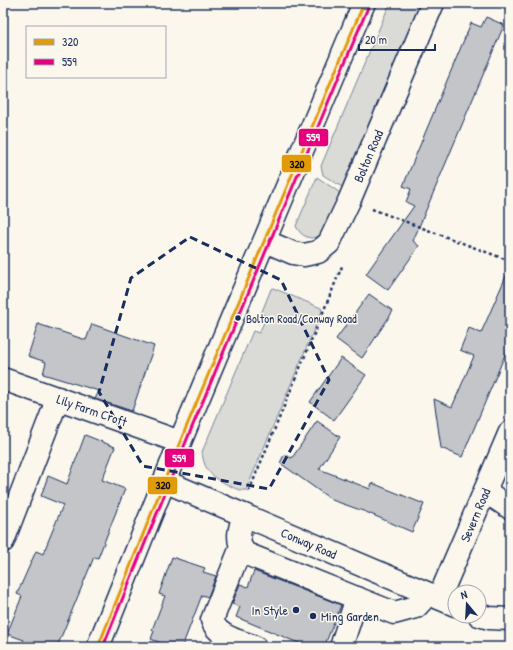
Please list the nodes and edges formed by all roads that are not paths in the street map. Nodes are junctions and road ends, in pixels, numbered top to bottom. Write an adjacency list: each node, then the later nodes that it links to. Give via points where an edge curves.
1 (364, 3): 3 (street)
2 (433, 3): 3 (street, Bolton Road, via 329,243 318,252 304,255)
3 (265, 241): 7 (street)
4 (3, 380): 5 (street, Lily Farm Croft)
5 (58, 398): 7 (street, Lily Farm Croft); 12 (street)
6 (510, 432): 9 (street, Severn Road)
7 (180, 442): 8 (street)
8 (164, 481): 11 (street, Conway Road); 18 (street)
9 (485, 491): 10 (street); 15 (street, Severn Road)
10 (510, 508)
11 (244, 515): 13 (street, via 238,535); 15 (street, Conway Road)
12 (3, 541)
13 (241, 547): 14 (street, via 244,553); 19 (street, via 212,620 219,632)
14 (357, 598): 15 (street, via 394,613); 20 (street)
15 (441, 599)
16 (487, 617): 17 (street)
17 (510, 619)
18 (98, 647)
19 (255, 647)
20 (341, 647)

